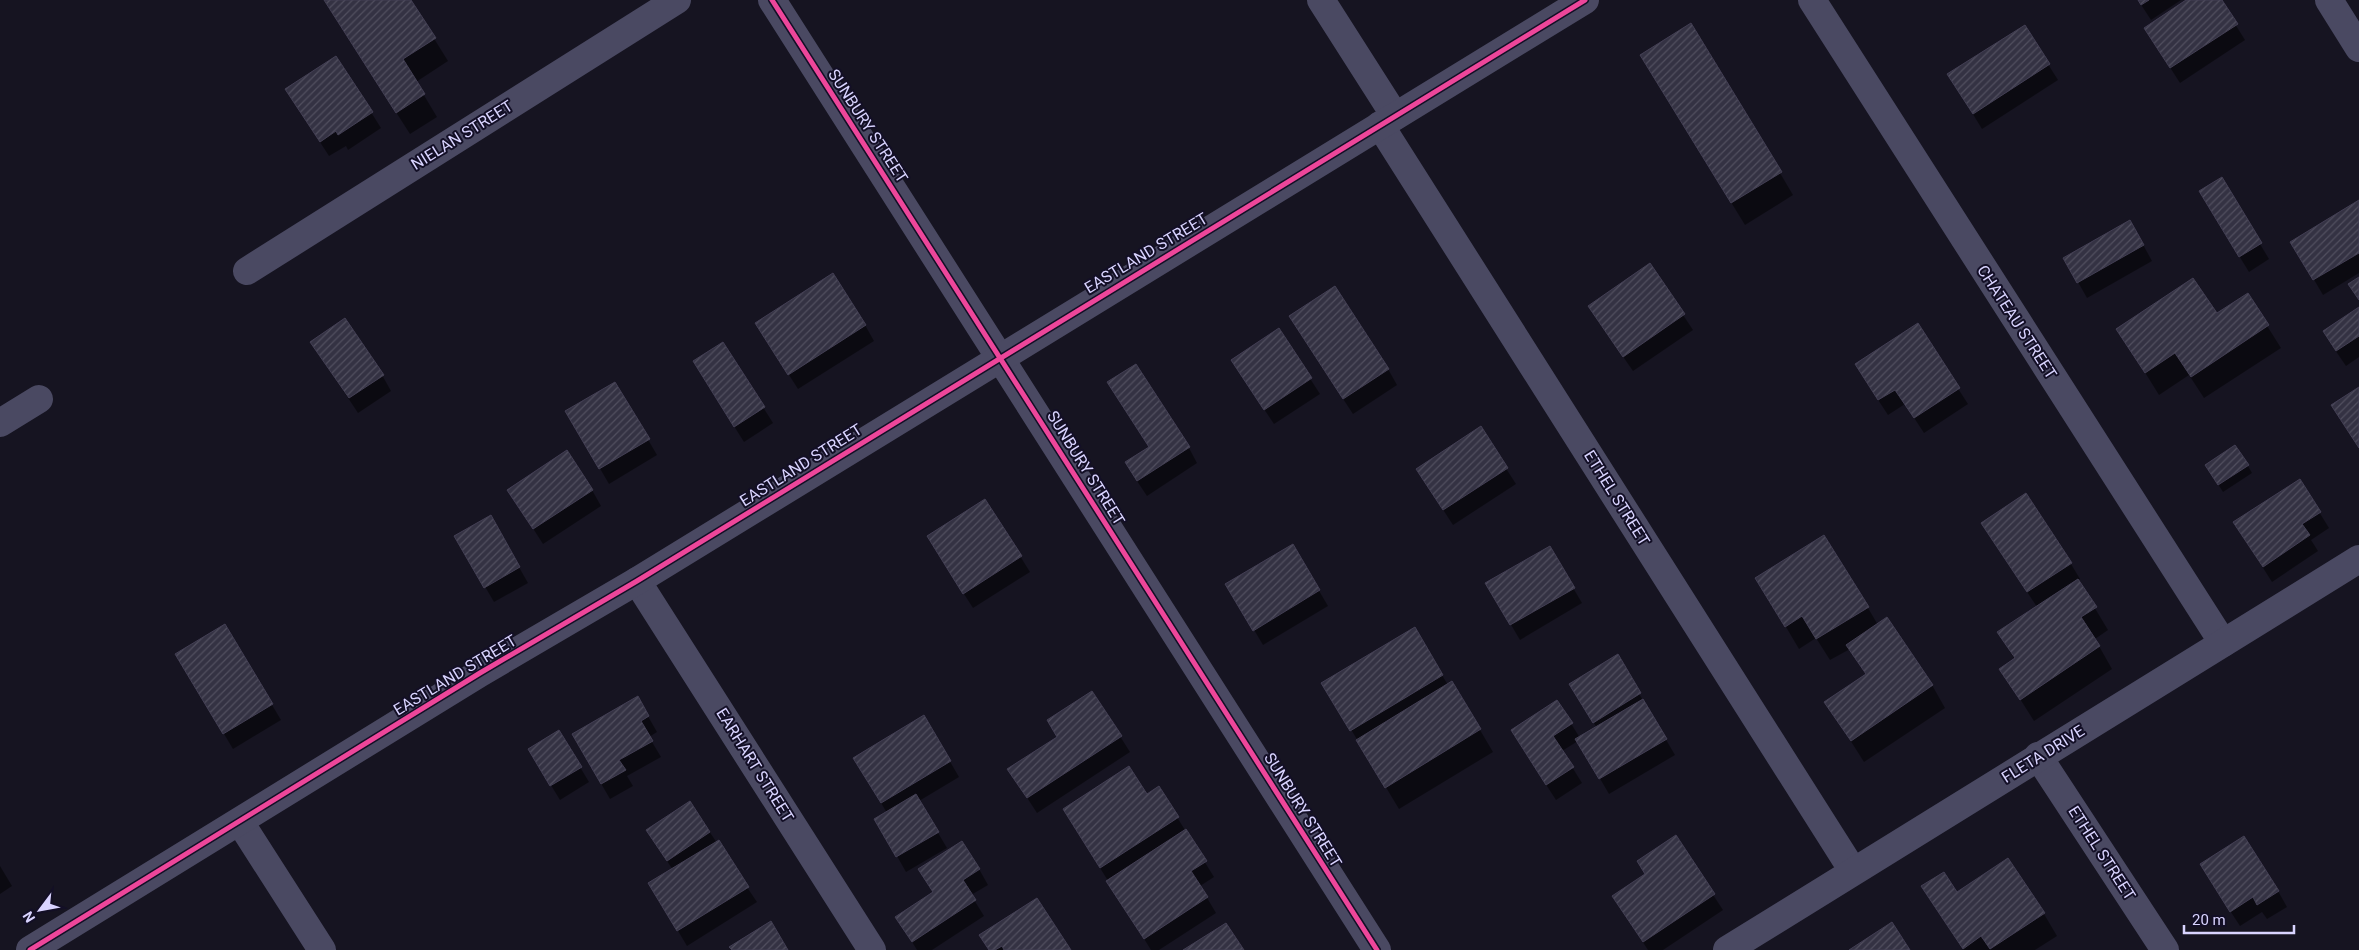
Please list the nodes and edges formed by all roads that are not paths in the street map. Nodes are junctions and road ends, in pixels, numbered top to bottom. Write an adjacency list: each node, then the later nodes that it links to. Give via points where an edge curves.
1 (677, 0): 9 (street, NIELAN STREET)
2 (772, 0): 10 (street, SUNBURY STREET)
3 (1321, 0): 8 (street, ETHEL STREET)
4 (1585, 0): 8 (street, EASTLAND STREET)
5 (1812, 0): 15 (street, CHATEAU STREET)
6 (2329, 0): 7 (street)
7 (2359, 48)
8 (1388, 120): 10 (street, EASTLAND STREET); 18 (street, ETHEL STREET)
9 (247, 271)
10 (1000, 356): 14 (street, EASTLAND STREET); 22 (street, SUNBURY STREET)
11 (39, 399): 12 (street)
12 (0, 423)
13 (2359, 560): 15 (street, FLETA DRIVE)
14 (637, 581): 17 (street, EASTLAND STREET, via 480,673); 21 (street, EARHART STREET)
15 (2223, 643): 16 (street, FLETA DRIVE)
16 (2038, 756): 18 (street, FLETA DRIVE); 24 (street, ETHEL STREET)
17 (240, 822): 19 (street, EASTLAND STREET); 20 (street)
18 (1853, 871): 23 (street, FLETA DRIVE)
19 (30, 950)
20 (322, 950)
21 (872, 950)
22 (1377, 950)
23 (1728, 950)
24 (2165, 950)

